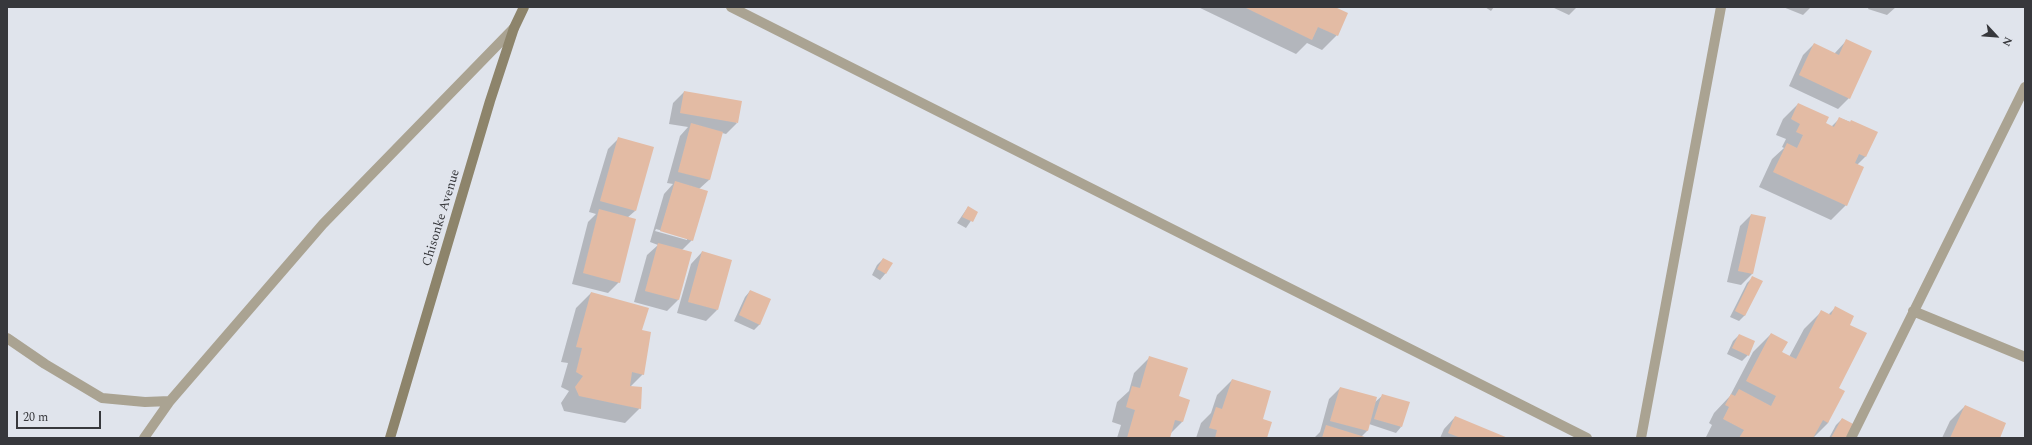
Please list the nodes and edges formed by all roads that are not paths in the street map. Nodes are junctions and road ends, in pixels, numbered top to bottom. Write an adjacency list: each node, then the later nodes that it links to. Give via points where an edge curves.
1 (524, 7): 4 (street, Chisonke Avenue)
2 (731, 7): 12 (street)
3 (1721, 7): 13 (street)
4 (514, 28): 9 (street, via 323,224); 11 (street, Chisonke Avenue)
5 (2025, 87): 6 (street)
6 (1913, 311): 8 (street); 14 (street)
7 (7, 338): 9 (street, via 102,398 145,402)
8 (2025, 357)
9 (170, 401): 10 (street)
10 (144, 438)
11 (390, 438)
12 (1588, 438)
13 (1641, 438)
14 (1851, 438)

